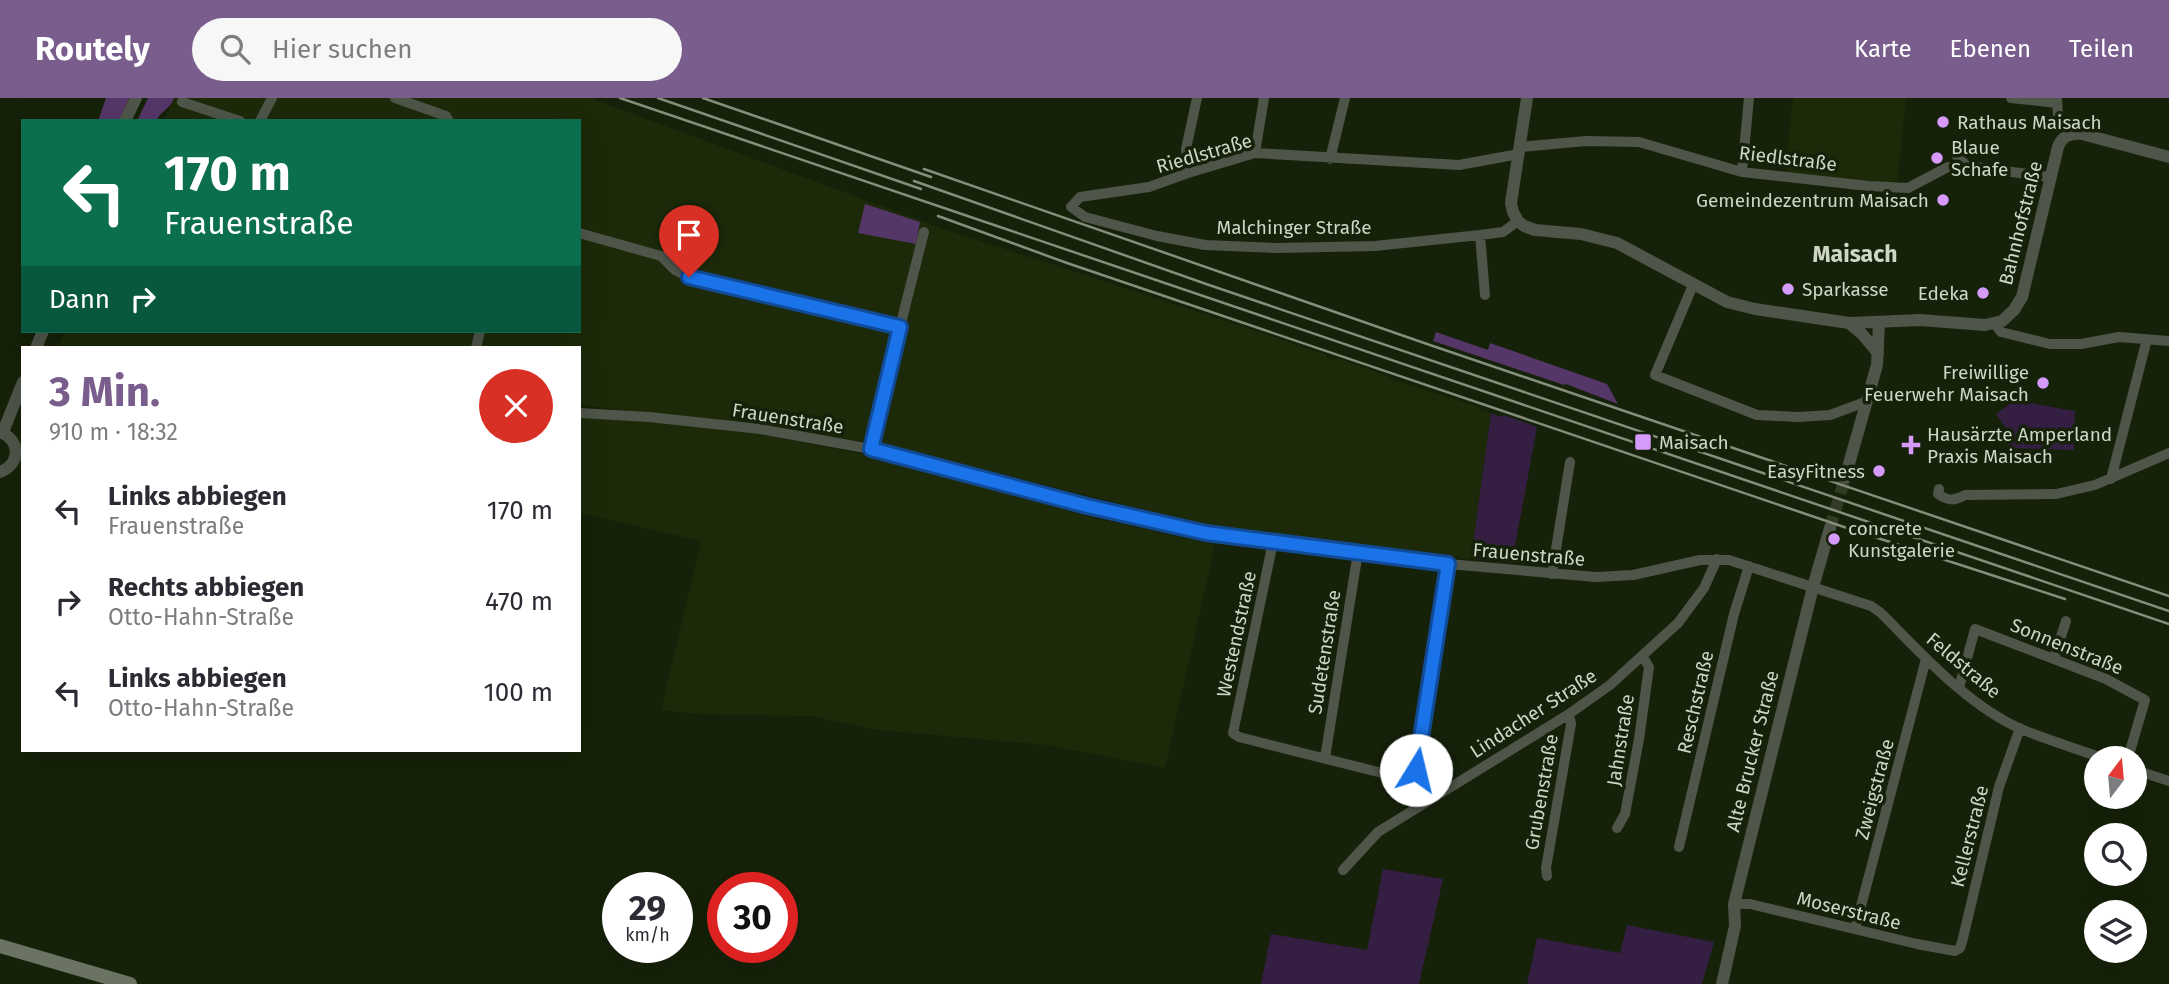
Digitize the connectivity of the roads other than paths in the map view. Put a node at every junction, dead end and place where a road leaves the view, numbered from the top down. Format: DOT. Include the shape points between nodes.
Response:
graph roads {
  1 [pos="136,98"];
  2 [pos="272,98"];
  3 [pos="396,98"];
  4 [pos="1197,98"];
  5 [pos="1264,98"];
  6 [pos="1345,98"];
  7 [pos="1527,98"];
  8 [pos="1749,98"];
  9 [pos="2011,98"];
  10 [pos="2057,100"];
  11 [pos="182,102"];
  12 [pos="126,119"];
  13 [pos="234,119"];
  14 [pos="261,119"];
  15 [pos="448,119"];
  16 [pos="2070,134"];
  17 [pos="1519,151"];
  18 [pos="1255,153"];
  19 [pos="1956,155"];
  20 [pos="2169,157"];
  21 [pos="1330,159"];
  22 [pos="1967,166"];
  23 [pos="1742,172"];
  24 [pos="1188,173"];
  25 [pos="2050,177"];
  26 [pos="1071,207"];
  27 [pos="1518,220"];
  28 [pos="924,232"];
  29 [pos="581,234"];
  30 [pos="1480,235"];
  31 [pos="1693,285"];
  32 [pos="1486,295"];
  33 [pos="1897,321"];
  34 [pos="1849,323"];
  35 [pos="1876,323"];
  36 [pos="1994,323"];
  37 [pos="900,327"];
  38 [pos="2147,339"];
  39 [pos="2169,341"];
  40 [pos="1875,348"];
  41 [pos="21,387"];
  42 [pos="1868,401"];
  43 [pos="581,413"];
  44 [pos="2,432"];
  45 [pos="871,449"];
  46 [pos="20,451"];
  47 [pos="2169,453"];
  48 [pos="1570,462"];
  49 [pos="0,472"];
  50 [pos="1845,478"];
  51 [pos="2111,479"];
  52 [pos="1939,489"];
  53 [pos="1830,528"];
  54 [pos="1273,542"];
  55 [pos="1358,552"];
  56 [pos="1717,559"];
  57 [pos="1448,564"];
  58 [pos="1749,566"];
  59 [pos="1552,574"];
  60 [pos="1813,587"];
  61 [pos="2066,621"];
  62 [pos="1643,657"];
  63 [pos="2054,658"];
  64 [pos="1926,659"];
  65 [pos="1959,688"];
  66 [pos="1569,714"];
  67 [pos="2020,729"];
  68 [pos="2132,746"];
  69 [pos="2084,752"];
  70 [pos="1325,758"];
  71 [pos="2147,774"];
  72 [pos="1410,780"];
  73 [pos="2169,781"];
  74 [pos="1421,804"];
  75 [pos="1617,828"];
  76 [pos="1679,847"];
  77 [pos="1343,870"];
  78 [pos="1547,876"];
  79 [pos="1734,904"];
  80 [pos="1856,929"];
  81 [pos="0,946"];
  82 [pos="1955,951"];
  83 [pos="130,984"];
  84 [pos="1722,984"];
  1 -- 12 [label="street"];
  2 -- 14 [label="street"];
  3 -- 15 [label="street"];
  4 -- 24 [label="street" via="1186,149"];
  5 -- 18 [label="street"];
  6 -- 21 [label="street"];
  7 -- 17 [label="street"];
  8 -- 23 [label="street"];
  9 -- 10 [label="street"];
  10 -- 16 [label="street" via="2058,117"];
  11 -- 13 [label="street"];
  16 -- 20 [label="street"];
  16 -- 25 [label="street, Bahnhofstraße" via="2059,143"];
  17 -- 21 [label="street, Riedlstraße" via="1459,165"];
  17 -- 23 [label="street, Riedlstraße" via="1586,141 1639,142"];
  17 -- 27 [label="street" via="1511,204"];
  18 -- 21 [label="street, Riedlstraße"];
  18 -- 24 [label="street, Riedlstraße"];
  19 -- 22 [label="street"];
  22 -- 23 [label="street, Riedlstraße" via="1948,167 1909,188"];
  22 -- 25 [label="street, Riedlstraße"];
  24 -- 26 [label="street, Riedlstraße" via="1150,187 1080,197"];
  25 -- 36 [label="street, Bahnhofstraße" via="2022,297 2014,310"];
  26 -- 30 [label="street, Malchinger Straße" via="1085,217 1205,245 1375,246"];
  27 -- 30 [label="street, Malchinger Straße" via="1503,232"];
  27 -- 31 [label="street" via="1535,230 1617,243"];
  28 -- 37 [label="street"];
  29 -- 37 [label="street" via="661,256 689,277"];
  30 -- 32 [label="street"];
  31 -- 34 [label="street" via="1727,302 1755,309"];
  31 -- 42 [label="street" via="1655,375 1757,415 1830,415"];
  33 -- 35 [label="street"];
  33 -- 36 [label="street"];
  33 -- 40 [label="street"];
  34 -- 35 [label="street"];
  34 -- 40 [label="street"];
  35 -- 40 [label="street"];
  36 -- 38 [label="street" via="2001,332 2050,344"];
  37 -- 45 [label="street"];
  38 -- 39 [label="street"];
  38 -- 51 [label="street"];
  40 -- 42 [label="street" via="1877,365"];
  41 -- 44 [label="street"];
  42 -- 50 [label="street"];
  43 -- 45 [label="street, Frauenstraße" via="760,429"];
  44 -- 46 [label="street"];
  45 -- 54 [label="street, Frauenstraße" via="1154,522"];
  46 -- 49 [label="street" via="13,464"];
  47 -- 51 [label="street"];
  48 -- 59 [label="street"];
  51 -- 52 [label="street" via="2056,494 1965,495 1947,500 1938,494"];
  53 -- 60 [label="street, Alte Brucker Straße"];
  54 -- 55 [label="street, Frauenstraße"];
  54 -- 70 [label="street, Westendstraße" via="1233,733"];
  55 -- 57 [label="street, Frauenstraße"];
  55 -- 70 [label="street, Sudetenstraße"];
  56 -- 58 [label="street, Frauenstraße"];
  56 -- 59 [label="street, Frauenstraße" via="1604,578"];
  56 -- 62 [label="street, Lindacher Straße" via="1704,588 1678,623"];
  57 -- 59 [label="street, Frauenstraße"];
  57 -- 72 [label="street" via="1416,770"];
  58 -- 60 [label="street, Frauenstraße"];
  58 -- 76 [label="street, Reschstraße"];
  60 -- 64 [label="street, Feldstraße" via="1881,613"];
  60 -- 79 [label="street, Alte Brucker Straße"];
  61 -- 63 [label="street"];
  62 -- 66 [label="street, Lindacher Straße"];
  62 -- 75 [label="street, Jahnstraße" via="1649,667 1642,717 1626,814"];
  63 -- 65 [label="street, Sonnenstraße" via="1975,629"];
  63 -- 68 [label="street, Sonnenstraße" via="2145,700"];
  64 -- 65 [label="street, Feldstraße"];
  64 -- 80 [label="street, Zweigstraße"];
  65 -- 67 [label="street, Feldstraße"];
  66 -- 74 [label="street, Lindacher Straße"];
  66 -- 78 [label="street, Grubenstraße"];
  67 -- 69 [label="street, Feldstraße"];
  67 -- 82 [label="street, Kellerstraße" via="1998,787 1962,942"];
  70 -- 72 [label="street"];
  71 -- 73 [label="street"];
  72 -- 74 [label="street"];
  74 -- 77 [label="street, Lindacher Straße" via="1378,832"];
  79 -- 80 [label="street, Moserstraße"];
  79 -- 84 [label="street, Alte Brucker Straße" via="1735,926"];
  80 -- 82 [label="street, Moserstraße"];
  81 -- 83 [label="main road"];
}
